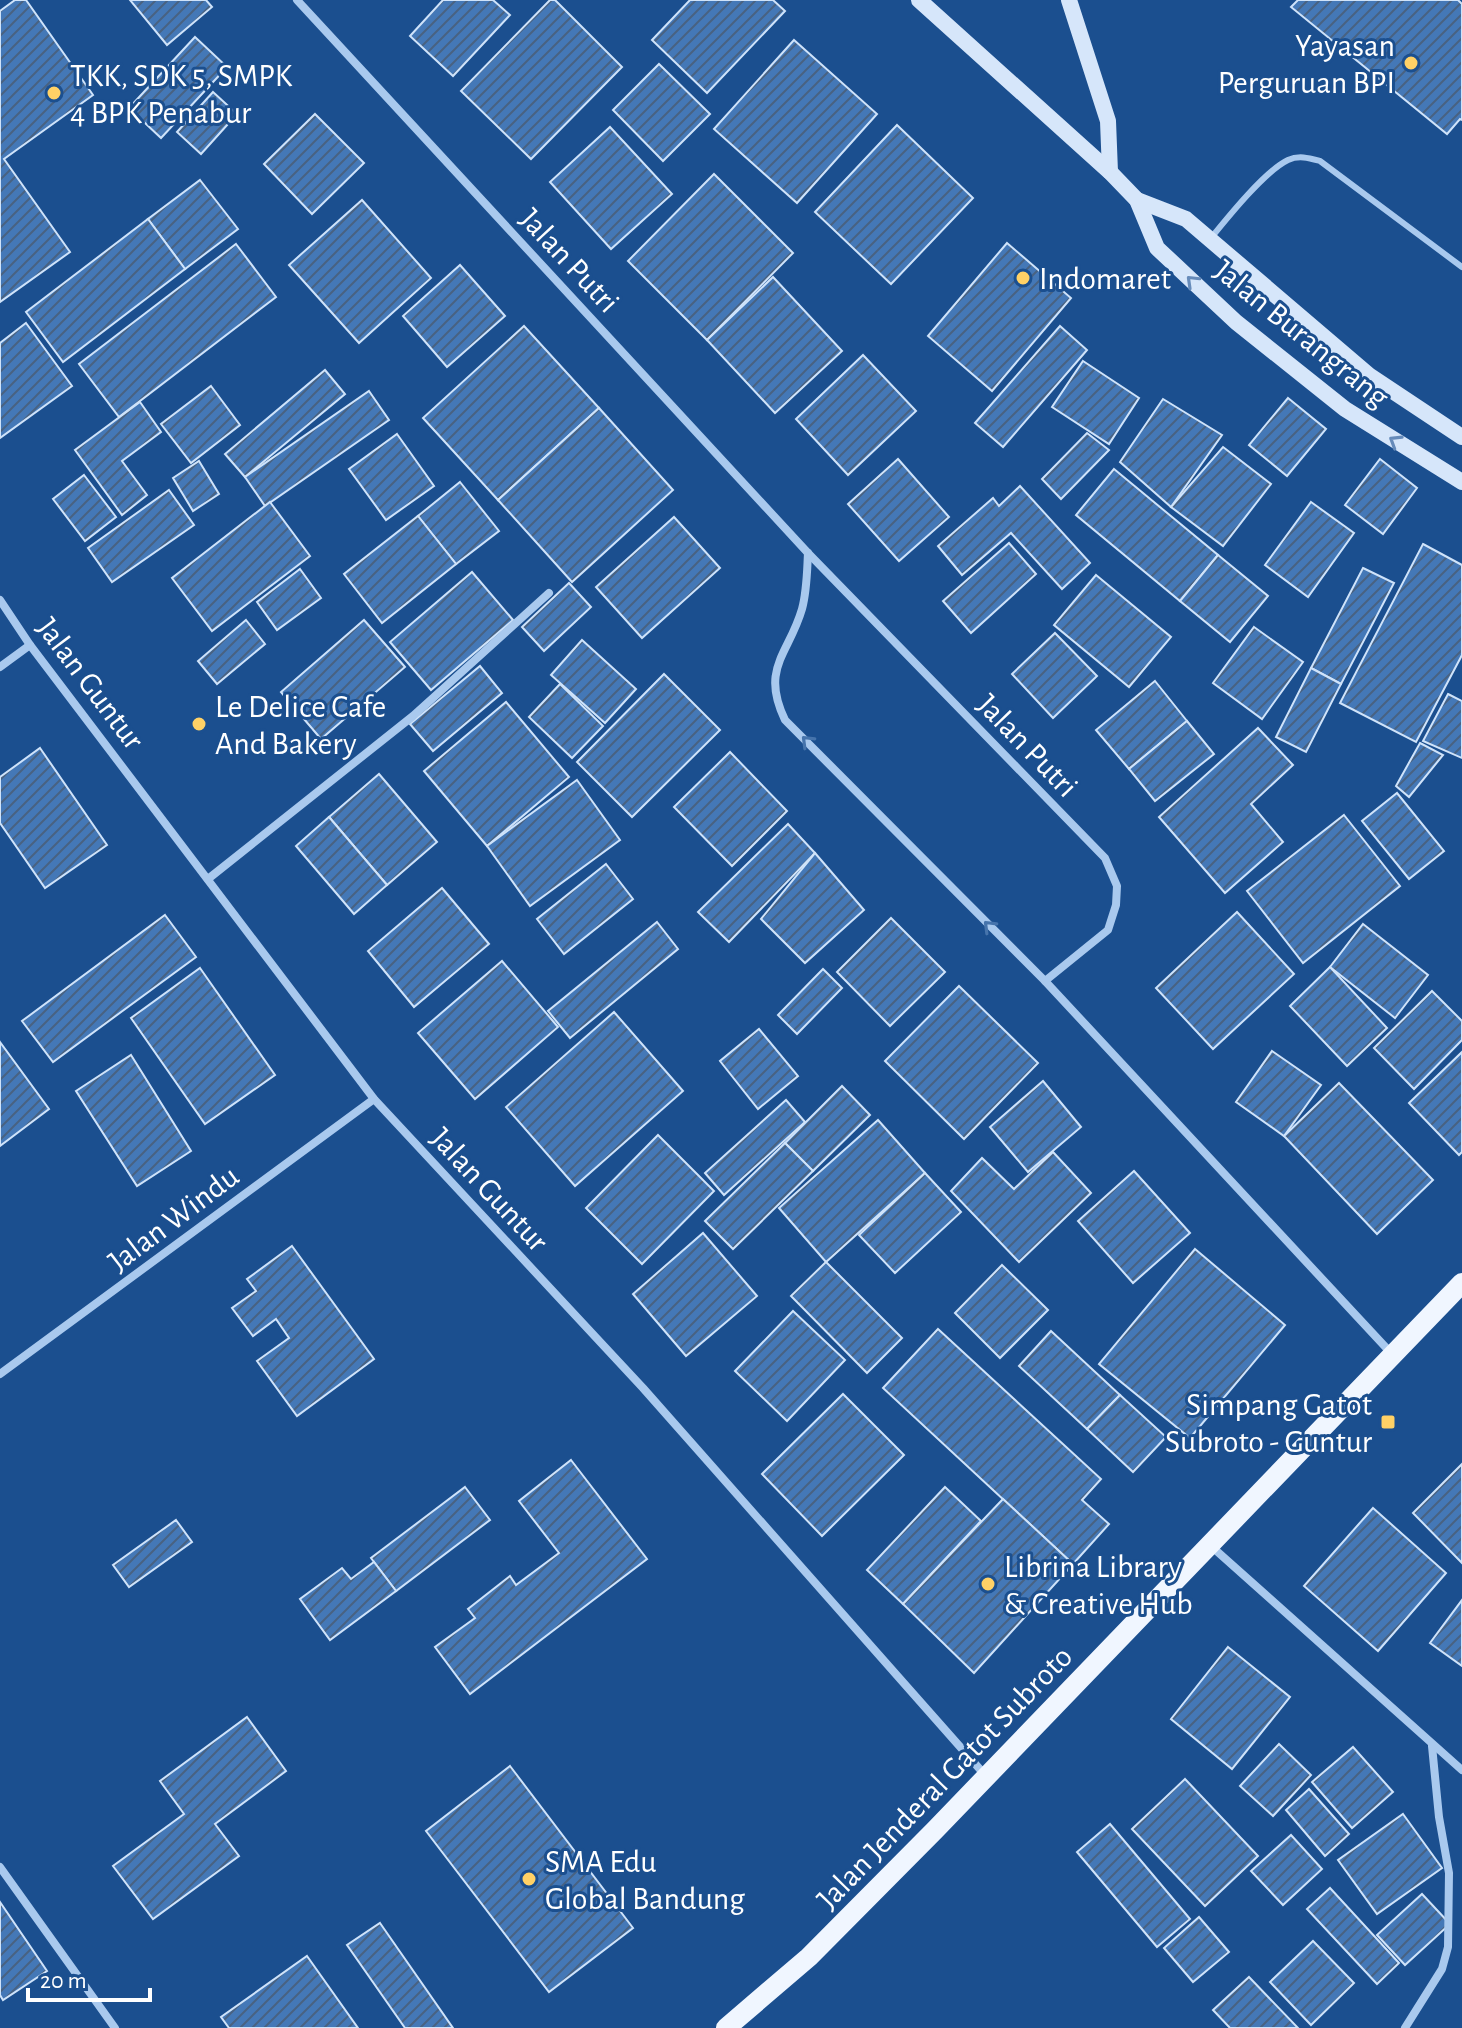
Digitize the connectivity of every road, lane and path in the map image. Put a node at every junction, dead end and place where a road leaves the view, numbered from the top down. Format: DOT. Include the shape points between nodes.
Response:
graph roads {
  1 [pos="297,0"];
  2 [pos="919,0"];
  3 [pos="1069,0"];
  4 [pos="1110,172"];
  5 [pos="1137,200"];
  6 [pos="1211,238"];
  7 [pos="1462,267"];
  8 [pos="1462,437"];
  9 [pos="1462,482"];
  10 [pos="808,553"];
  11 [pos="549,593"];
  12 [pos="0,600"];
  13 [pos="30,645"];
  14 [pos="0,667"];
  15 [pos="208,879"];
  16 [pos="1045,981"];
  17 [pos="374,1099"];
  18 [pos="1462,1283"];
  19 [pos="1392,1355"];
  20 [pos="0,1374"];
  21 [pos="1211,1546"];
  22 [pos="1432,1745"];
  23 [pos="1462,1770"];
  24 [pos="987,1778"];
  25 [pos="0,1867"];
  26 [pos="115,2028"];
  27 [pos="726,2028"];
  28 [pos="1405,2028"];
  1 -- 10 [label="street, Jalan Putri"];
  2 -- 4 [label="street, Jalan Burangrang"];
  3 -- 4 [label="street" via="1108,121"];
  4 -- 5 [label="street, Jalan Burangrang"];
  5 -- 6 [label="street, Jalan Burangrang" via="1186,219"];
  9 -- 5 [label="street, Jalan Burangrang, one-way" via="1345,409 1265,348 1157,248"];
  6 -- 7 [label="lane" via="1270,174 1286,161 1307,157 1320,161"];
  6 -- 8 [label="street, Jalan Burangrang" via="1370,376"];
  16 -- 10 [label="street, one-way" via="785,720 775,675 802,609"];
  10 -- 16 [label="street, Jalan Putri" via="1105,858 1117,886 1108,930"];
  11 -- 15 [label="street" via="413,716"];
  12 -- 13 [label="street, Jalan Guntur"];
  13 -- 14 [label="street"];
  13 -- 15 [label="street, Jalan Guntur"];
  15 -- 17 [label="street, Jalan Guntur"];
  16 -- 19 [label="street"];
  17 -- 20 [label="street, Jalan Windu"];
  17 -- 24 [label="street, Jalan Guntur" via="643,1388"];
  18 -- 19 [label="main road, Jalan Jenderal Gatot Subroto"];
  19 -- 21 [label="main road, Jalan Jenderal Gatot Subroto"];
  21 -- 22 [label="street"];
  21 -- 24 [label="main road, Jalan Jenderal Gatot Subroto"];
  22 -- 23 [label="street"];
  22 -- 28 [label="street" via="1449,1873 1448,1947 1442,1969"];
  24 -- 27 [label="main road, Jalan Jenderal Gatot Subroto" via="809,1957"];
  25 -- 26 [label="street"];
}
